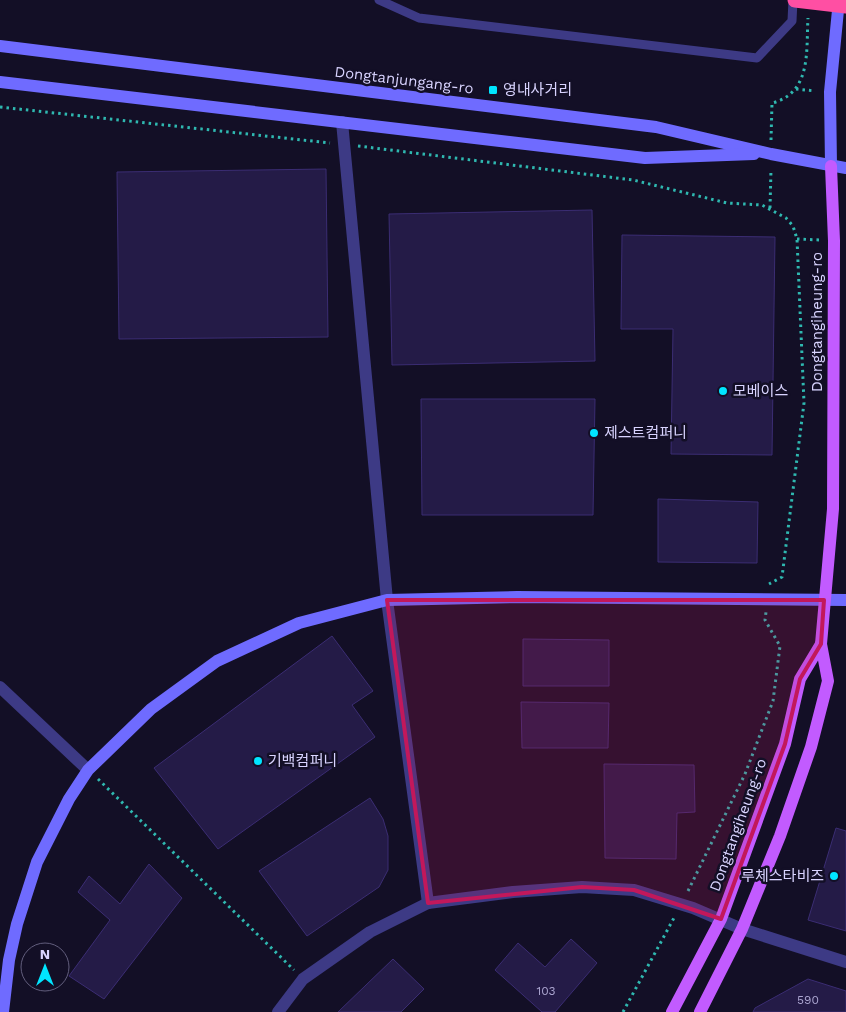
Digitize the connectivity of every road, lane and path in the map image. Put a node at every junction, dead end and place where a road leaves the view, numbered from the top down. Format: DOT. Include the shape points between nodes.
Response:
graph roads {
  1 [pos="379,0"];
  2 [pos="794,0"];
  3 [pos="839,0"];
  4 [pos="846,6"];
  5 [pos="808,9"];
  6 [pos="0,46"];
  7 [pos="0,82"];
  8 [pos="772,103"];
  9 [pos="0,107"];
  10 [pos="342,122"];
  11 [pos="343,145"];
  12 [pos="771,154"];
  13 [pos="832,166"];
  14 [pos="846,168"];
  15 [pos="766,599"];
  16 [pos="387,600"];
  17 [pos="824,600"];
  18 [pos="846,600"];
  19 [pos="821,644"];
  20 [pos="0,687"];
  21 [pos="88,770"];
  22 [pos="428,903"];
  23 [pos="681,904"];
  24 [pos="721,919"];
  25 [pos="742,929"];
  26 [pos="846,962"];
  27 [pos="303,979"];
  28 [pos="3,1012"];
  29 [pos="278,1012"];
  30 [pos="623,1012"];
  31 [pos="672,1012"];
  32 [pos="700,1012"];
  1 -- 2 [label="lane" via="419,18 757,58 792,21"];
  2 -- 4 [label="highway, bridge"];
  3 -- 13 [label="street, Dongtangiheung-ro" via="830,92"];
  5 -- 8 [label="path" via="802,79 789,97"];
  6 -- 12 [label="street, Dongtanjungang-ro" via="656,127"];
  7 -- 10 [label="street"];
  9 -- 11 [label="path"];
  10 -- 11 [label="street"];
  10 -- 12 [label="street" via="645,158"];
  11 -- 15 [label="path" via="633,180 727,202 762,205 786,218 797,239 804,403 782,577 769,584"];
  11 -- 16 [label="street"];
  12 -- 13 [label="street, Dongtanjungang-ro"];
  13 -- 14 [label="street, Dongtanjungang-ro"];
  13 -- 17 [label="main road, Dongtangiheung-ro" via="833,509"];
  15 -- 16 [label="street" via="517,597"];
  15 -- 17 [label="street"];
  15 -- 23 [label="path" via="765,620 780,646 773,701 745,774"];
  16 -- 21 [label="street" via="299,624 217,661 151,709"];
  16 -- 22 [label="street"];
  17 -- 18 [label="street"];
  17 -- 19 [label="main road, Dongtangiheung-ro"];
  19 -- 24 [label="main road, Dongtangiheung-ro" via="800,679 785,744"];
  19 -- 25 [label="main road, Dongtangiheung-ro" via="828,681 811,747 780,836"];
  20 -- 21 [label="street"];
  21 -- 27 [label="path"];
  21 -- 28 [label="street" via="68,798 38,862 15,933"];
  22 -- 23 [label="street" via="582,887 634,890"];
  22 -- 27 [label="street" via="370,932"];
  23 -- 24 [label="street"];
  23 -- 30 [label="path"];
  24 -- 25 [label="street"];
  24 -- 31 [label="main road, Dongtangiheung-ro"];
  25 -- 26 [label="street"];
  25 -- 32 [label="main road, Dongtangiheung-ro"];
  27 -- 29 [label="street"];
}
